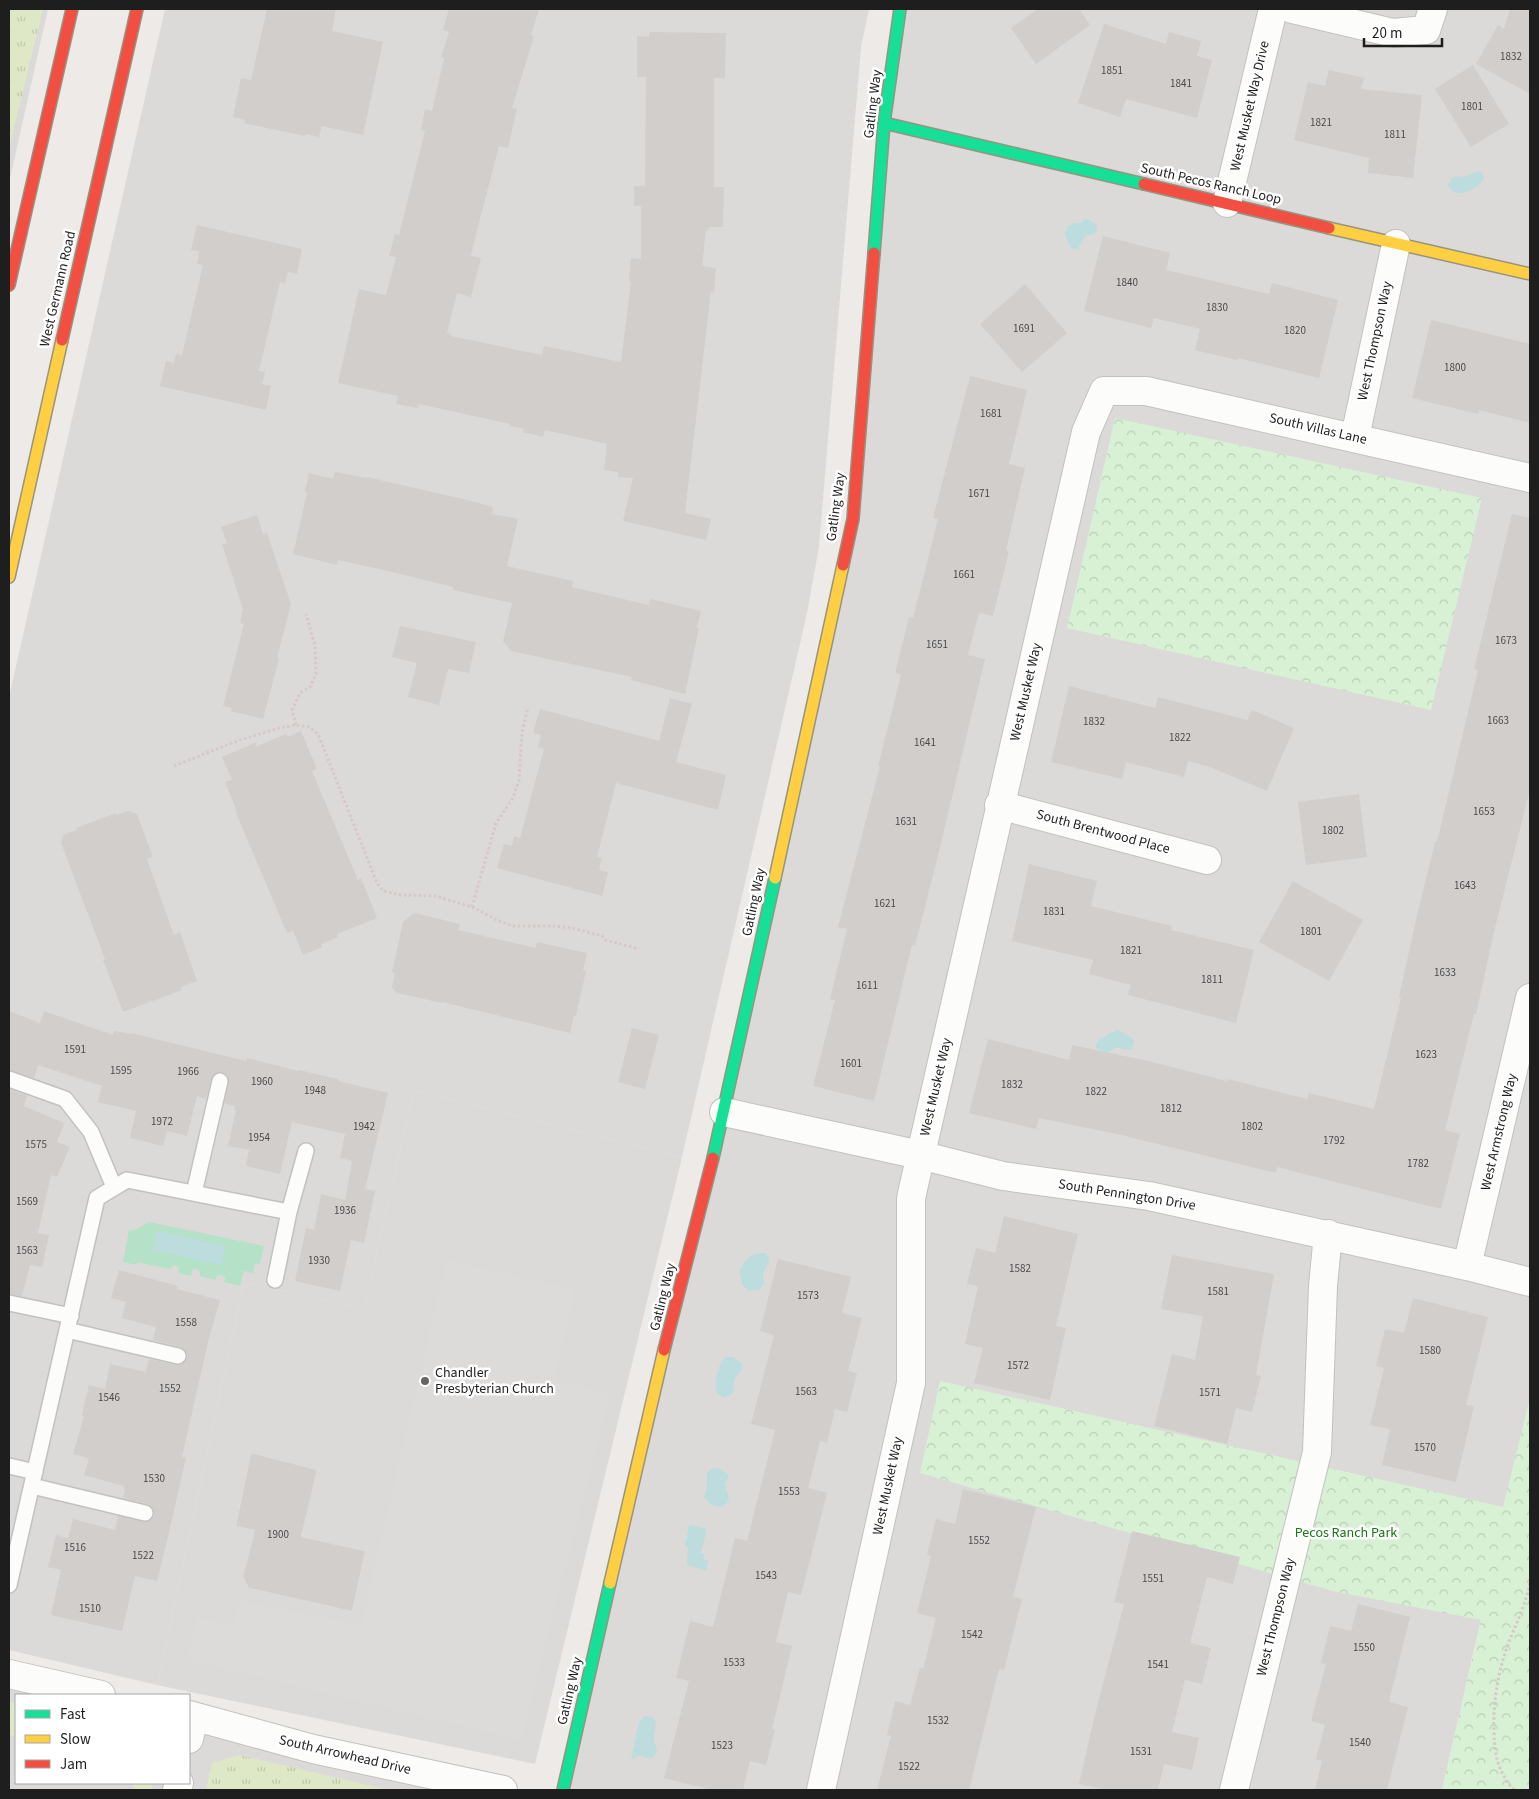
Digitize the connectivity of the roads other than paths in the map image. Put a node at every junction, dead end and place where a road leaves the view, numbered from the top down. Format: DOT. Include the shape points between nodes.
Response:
graph roads {
  1 [pos="72,9"];
  2 [pos="137,9"];
  3 [pos="900,9"];
  4 [pos="1273,9"];
  5 [pos="1292,9"];
  6 [pos="1429,20"];
  7 [pos="884,123"];
  8 [pos="1227,203"];
  9 [pos="1396,244"];
  10 [pos="1530,274"];
  11 [pos="9,286"];
  12 [pos="1104,391"];
  13 [pos="1355,437"];
  14 [pos="1530,478"];
  15 [pos="10,564"];
  16 [pos="999,805"];
  17 [pos="1207,860"];
  18 [pos="1530,998"];
  19 [pos="9,1079"];
  20 [pos="220,1081"];
  21 [pos="724,1112"];
  22 [pos="306,1151"];
  23 [pos="920,1155"];
  24 [pos="114,1188"];
  25 [pos="194,1193"];
  26 [pos="289,1212"];
  27 [pos="1328,1234"];
  28 [pos="1467,1266"];
  29 [pos="275,1280"];
  30 [pos="1530,1282"];
  31 [pos="9,1303"];
  32 [pos="69,1323"];
  33 [pos="178,1356"];
  34 [pos="9,1466"];
  35 [pos="33,1479"];
  36 [pos="145,1513"];
  37 [pos="9,1585"];
  38 [pos="9,1674"];
  39 [pos="97,1694"];
  40 [pos="190,1724"];
  41 [pos="503,1790"];
  42 [pos="563,1790"];
  43 [pos="821,1790"];
  44 [pos="1234,1790"];
  1 -- 11 [label="street"];
  2 -- 15 [label="street, West Germann Road"];
  3 -- 7 [label="street, Gatling Way"];
  4 -- 8 [label="street, West Musket Way Drive"];
  5 -- 6 [label="street" via="1393,33"];
  7 -- 8 [label="street, South Pecos Ranch Loop"];
  7 -- 21 [label="street, Gatling Way" via="853,519"];
  8 -- 9 [label="street, South Pecos Ranch Loop"];
  9 -- 10 [label="street, South Pecos Ranch Loop"];
  9 -- 13 [label="street, West Thompson Way"];
  12 -- 13 [label="street, South Villas Lane" via="1146,391"];
  12 -- 16 [label="street, West Musket Way" via="1086,432"];
  13 -- 14 [label="street, South Villas Lane"];
  16 -- 17 [label="street, South Brentwood Place"];
  16 -- 23 [label="street, West Musket Way"];
  18 -- 28 [label="street, West Armstrong Way"];
  19 -- 24 [label="lane" via="65,1098 91,1132"];
  20 -- 25 [label="lane"];
  21 -- 23 [label="street, South Pennington Drive"];
  21 -- 42 [label="street, Gatling Way" via="648,1415"];
  22 -- 26 [label="lane"];
  23 -- 27 [label="street, South Pennington Drive" via="1003,1176 1149,1196"];
  23 -- 43 [label="street, West Musket Way" via="911,1199 911,1383"];
  24 -- 25 [label="lane" via="127,1180"];
  24 -- 32 [label="lane" via="97,1198"];
  25 -- 26 [label="lane"];
  26 -- 29 [label="lane"];
  27 -- 28 [label="street, South Pennington Drive"];
  27 -- 44 [label="street, West Thompson Way" via="1317,1452"];
  28 -- 30 [label="street, South Pennington Drive"];
  31 -- 32 [label="lane"];
  32 -- 33 [label="lane"];
  32 -- 35 [label="lane"];
  34 -- 35 [label="lane"];
  35 -- 36 [label="lane"];
  35 -- 37 [label="lane"];
  38 -- 39 [label="street"];
  40 -- 41 [label="street, South Arrowhead Drive"];
}
